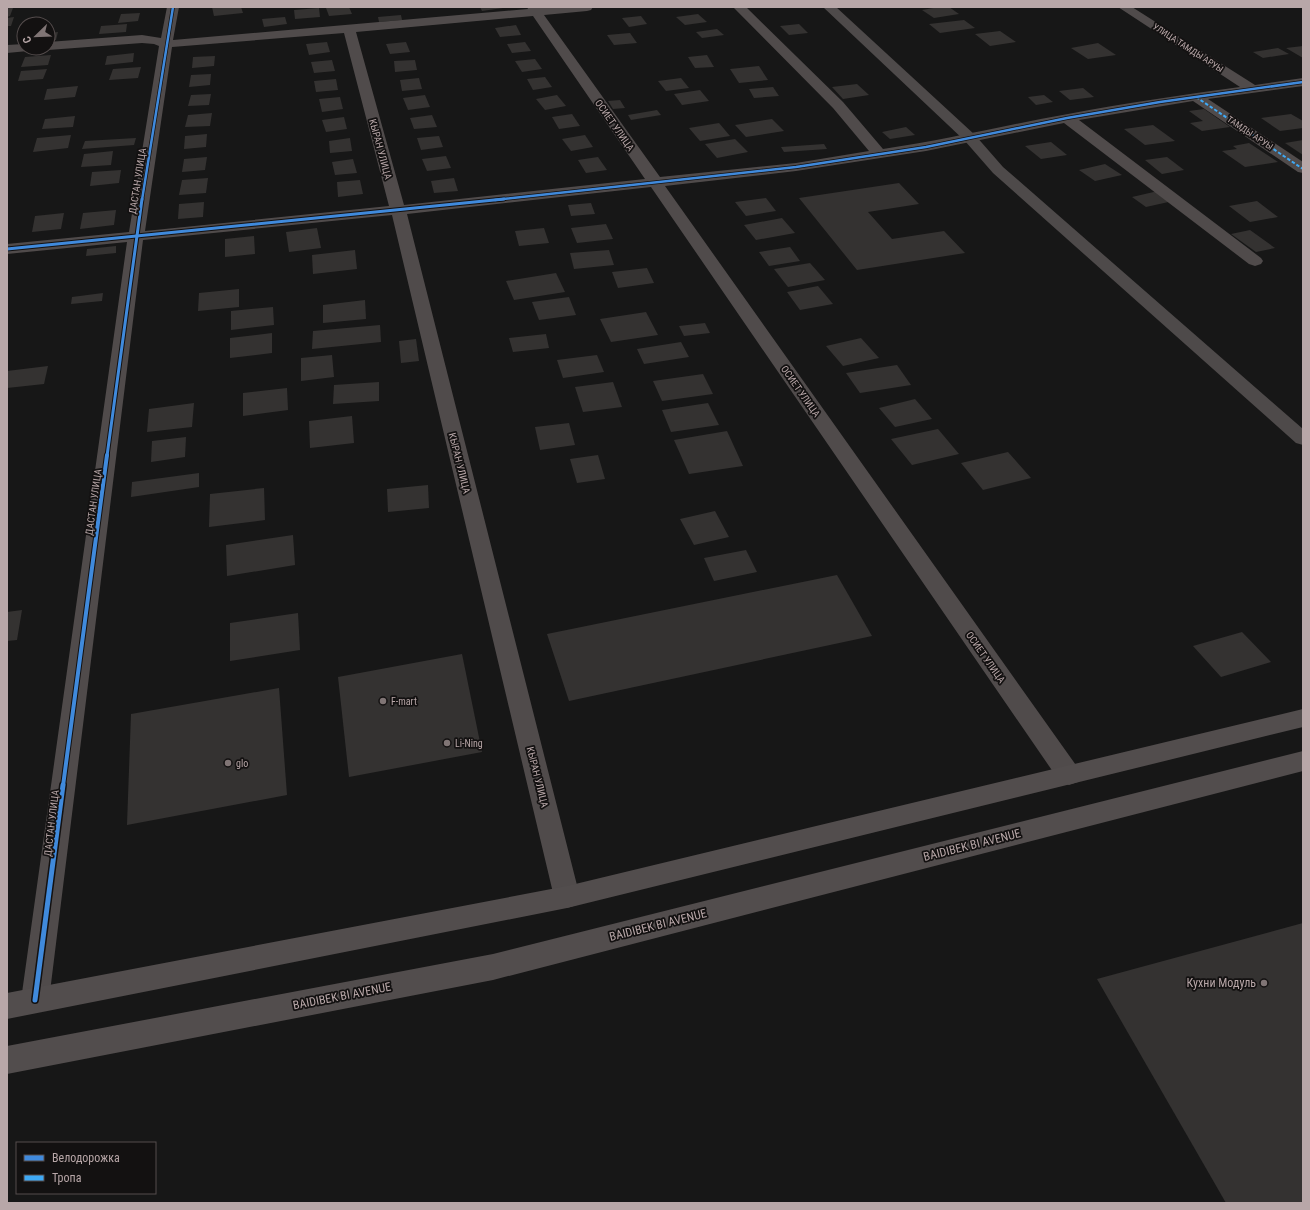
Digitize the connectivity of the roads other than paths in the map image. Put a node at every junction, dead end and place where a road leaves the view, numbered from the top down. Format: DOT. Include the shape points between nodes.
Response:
graph roads {
  1 [pos="173,7"];
  2 [pos="587,7"];
  3 [pos="739,7"];
  4 [pos="829,7"];
  5 [pos="1124,7"];
  6 [pos="535,9"];
  7 [pos="349,29"];
  8 [pos="166,44"];
  9 [pos="56,45"];
  10 [pos="1303,82"];
  11 [pos="1252,89"];
  12 [pos="1196,97"];
  13 [pos="1067,118"];
  14 [pos="970,138"];
  15 [pos="879,154"];
  16 [pos="1303,169"];
  17 [pos="654,181"];
  18 [pos="398,210"];
  19 [pos="136,235"];
  20 [pos="7,249"];
  21 [pos="1255,261"];
  22 [pos="1303,439"];
  23 [pos="1303,718"];
  24 [pos="1303,761"];
  25 [pos="1069,775"];
  26 [pos="567,898"];
  27 [pos="36,1000"];
  28 [pos="7,1006"];
  29 [pos="7,1060"];
  1 -- 8 [label="street, ДАСТАН УЛИЦА"];
  2 -- 6 [label="street"];
  3 -- 15 [label="street" via="838,105"];
  4 -- 14 [label="street"];
  5 -- 11 [label="street, УЛИЦА ТАМДЫ АРУЫ"];
  6 -- 7 [label="street"];
  6 -- 17 [label="street, ОСИЕТ УЛИЦА"];
  7 -- 8 [label="street"];
  7 -- 18 [label="street, КЫРАН УЛИЦА"];
  8 -- 9 [label="street" via="156,40 142,40"];
  8 -- 19 [label="street, ДАСТАН УЛИЦА"];
  10 -- 11 [label="street"];
  11 -- 12 [label="street"];
  12 -- 13 [label="street"];
  12 -- 16 [label="street, ТАМДЫ АРУЫ"];
  13 -- 14 [label="street"];
  13 -- 21 [label="street"];
  14 -- 15 [label="street"];
  14 -- 22 [label="street" via="998,170"];
  15 -- 17 [label="street" via="796,167"];
  17 -- 18 [label="street"];
  17 -- 25 [label="street, ОСИЕТ УЛИЦА"];
  18 -- 19 [label="street"];
  18 -- 26 [label="street, КЫРАН УЛИЦА"];
  19 -- 20 [label="street"];
  19 -- 27 [label="street, ДАСТАН УЛИЦА"];
  23 -- 25 [label="main road"];
  24 -- 29 [label="main road, BAIDIBEK BI AVENUE" via="493,967"];
  25 -- 26 [label="main road"];
  26 -- 27 [label="main road"];
  27 -- 28 [label="main road"];
}
